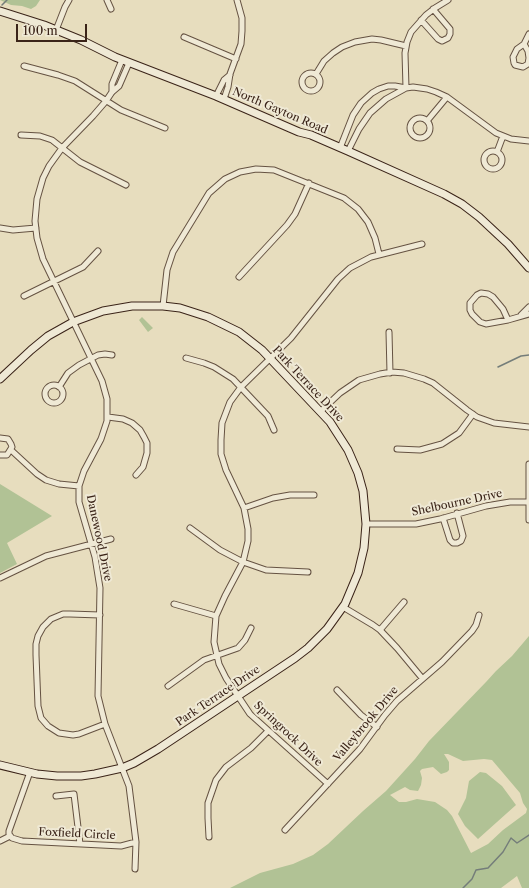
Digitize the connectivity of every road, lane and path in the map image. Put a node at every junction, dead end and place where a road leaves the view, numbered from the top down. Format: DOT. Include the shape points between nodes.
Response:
graph roads {
  1 [pos="69,0"];
  2 [pos="107,0"];
  3 [pos="237,0"];
  4 [pos="448,0"];
  5 [pos="111,9"];
  6 [pos="433,9"];
  7 [pos="0,11"];
  8 [pos="421,20"];
  9 [pos="56,30"];
  10 [pos="529,34"];
  11 [pos="184,37"];
  12 [pos="524,44"];
  13 [pos="406,46"];
  14 [pos="529,58"];
  15 [pos="236,59"];
  16 [pos="122,60"];
  17 [pos="129,63"];
  18 [pos="24,66"];
  19 [pos="230,74"];
  20 [pos="316,74"];
  21 [pos="406,88"];
  22 [pos="112,92"];
  23 [pos="216,96"];
  24 [pos="447,97"];
  25 [pos="224,99"];
  26 [pos="106,101"];
  27 [pos="427,121"];
  28 [pos="165,128"];
  29 [pos="21,135"];
  30 [pos="503,136"];
  31 [pos="529,140"];
  32 [pos="62,148"];
  33 [pos="340,148"];
  34 [pos="348,151"];
  35 [pos="497,152"];
  36 [pos="309,183"];
  37 [pos="126,185"];
  38 [pos="0,228"];
  39 [pos="36,228"];
  40 [pos="422,244"];
  41 [pos="98,251"];
  42 [pos="379,254"];
  43 [pos="529,268"];
  44 [pos="239,277"];
  45 [pos="54,282"];
  46 [pos="24,296"];
  47 [pos="163,306"];
  48 [pos="529,307"];
  49 [pos="529,314"];
  50 [pos="520,316"];
  51 [pos="508,320"];
  52 [pos="73,322"];
  53 [pos="389,332"];
  54 [pos="112,356"];
  55 [pos="91,358"];
  56 [pos="186,358"];
  57 [pos="270,358"];
  58 [pos="390,373"];
  59 [pos="0,379"];
  60 [pos="59,387"];
  61 [pos="241,387"];
  62 [pos="321,411"];
  63 [pos="473,414"];
  64 [pos="108,417"];
  65 [pos="529,427"];
  66 [pos="274,430"];
  67 [pos="0,438"];
  68 [pos="397,449"];
  69 [pos="11,450"];
  70 [pos="0,455"];
  71 [pos="529,464"];
  72 [pos="136,475"];
  73 [pos="79,486"];
  74 [pos="314,495"];
  75 [pos="529,502"];
  76 [pos="244,508"];
  77 [pos="457,513"];
  78 [pos="443,518"];
  79 [pos="529,520"];
  80 [pos="366,524"];
  81 [pos="190,528"];
  82 [pos="112,539"];
  83 [pos="91,544"];
  84 [pos="243,562"];
  85 [pos="308,572"];
  86 [pos="0,578"];
  87 [pos="404,602"];
  88 [pos="174,604"];
  89 [pos="343,607"];
  90 [pos="100,615"];
  91 [pos="479,615"];
  92 [pos="216,616"];
  93 [pos="251,628"];
  94 [pos="380,630"];
  95 [pos="216,655"];
  96 [pos="422,678"];
  97 [pos="168,686"];
  98 [pos="338,690"];
  99 [pos="238,696"];
  100 [pos="104,724"];
  101 [pos="377,727"];
  102 [pos="268,731"];
  103 [pos="0,765"];
  104 [pos="122,768"];
  105 [pos="30,772"];
  106 [pos="328,784"];
  107 [pos="56,796"];
  108 [pos="285,830"];
  109 [pos="10,836"];
  110 [pos="209,836"];
  111 [pos="0,841"];
  112 [pos="136,842"];
  113 [pos="80,844"];
  114 [pos="135,869"];
  1 -- 9 [label="street"];
  2 -- 5 [label="street"];
  3 -- 15 [label="street" via="242,18 242,31"];
  4 -- 6 [label="street"];
  6 -- 8 [label="street"];
  6 -- 8 [label="street" via="450,29 448,38 438,39"];
  7 -- 9 [label="street, North Gayton Road"];
  8 -- 13 [label="street" via="411,32"];
  9 -- 16 [label="street, North Gayton Road"];
  10 -- 12 [label="street"];
  11 -- 15 [label="street"];
  12 -- 14 [label="street"];
  12 -- 14 [label="street" via="514,52 514,63 523,67 528,64"];
  13 -- 20 [label="street" via="376,40 355,42 333,52 320,65"];
  13 -- 21 [label="street"];
  15 -- 19 [label="street"];
  16 -- 17 [label="street, North Gayton Road"];
  16 -- 22 [label="street" via="112,84"];
  17 -- 22 [label="street, Danewood Drive" via="119,86"];
  17 -- 23 [label="street, North Gayton Road"];
  18 -- 26 [label="street" via="66,78 86,87"];
  19 -- 23 [label="street"];
  19 -- 25 [label="street"];
  21 -- 24 [label="street" via="427,89"];
  21 -- 33 [label="street" via="388,86 365,98 353,116"];
  21 -- 34 [label="street" via="370,113 358,128"];
  22 -- 26 [label="street, Danewood Drive"];
  23 -- 25 [label="street, North Gayton Road"];
  24 -- 27 [label="street"];
  24 -- 30 [label="street" via="489,129"];
  25 -- 33 [label="street, North Gayton Road"];
  26 -- 28 [label="street"];
  26 -- 32 [label="street, Danewood Drive"];
  27 -- 27 [label="street" via="420,118 413,120 410,127 412,135 419,138 426,135 430,128"];
  29 -- 32 [label="street" via="47,137"];
  30 -- 31 [label="street"];
  30 -- 35 [label="street"];
  32 -- 37 [label="street" via="80,162"];
  32 -- 39 [label="street, Danewood Drive" via="49,166 40,186"];
  33 -- 34 [label="street, North Gayton Road"];
  34 -- 43 [label="street, North Gayton Road" via="462,204 494,231"];
  36 -- 42 [label="street" via="344,198 364,215 372,229"];
  36 -- 44 [label="street" via="291,220"];
  36 -- 47 [label="street" via="274,170 256,169 231,175 218,183 204,199 173,252 167,270"];
  38 -- 39 [label="street"];
  39 -- 45 [label="street, Danewood Drive" via="41,253"];
  40 -- 42 [label="street, Springrock Drive"];
  41 -- 45 [label="street" via="83,267"];
  42 -- 57 [label="street, Springrock Drive" via="359,263 338,279 302,324"];
  45 -- 46 [label="street"];
  45 -- 52 [label="street, Danewood Drive"];
  47 -- 52 [label="street, Park Terrace Drive" via="114,308"];
  47 -- 57 [label="street, Park Terrace Drive" via="192,311 222,323 250,340"];
  48 -- 50 [label="street"];
  49 -- 50 [label="street"];
  50 -- 51 [label="street"];
  51 -- 51 [label="street" via="482,323 472,314 470,303 477,295 488,294 504,309"];
  52 -- 55 [label="street, Danewood Drive"];
  52 -- 59 [label="street, Park Terrace Drive" via="43,340"];
  53 -- 58 [label="street"];
  54 -- 55 [label="street" via="102,354"];
  55 -- 60 [label="street" via="72,370"];
  55 -- 64 [label="street, Danewood Drive" via="106,392"];
  56 -- 61 [label="street" via="214,367"];
  57 -- 61 [label="street, Springrock Drive"];
  57 -- 62 [label="street, Park Terrace Drive"];
  58 -- 62 [label="street" via="375,375 352,384"];
  58 -- 63 [label="street" via="409,374 433,383"];
  61 -- 66 [label="street" via="268,416"];
  61 -- 76 [label="street, Springrock Drive" via="230,402 225,415 221,431 221,454"];
  62 -- 80 [label="street, Park Terrace Drive" via="338,433 352,458 363,491"];
  63 -- 65 [label="street" via="494,423"];
  63 -- 68 [label="street" via="459,433 442,444 420,450"];
  64 -- 72 [label="street" via="132,423 140,430 147,443 147,453 141,470"];
  64 -- 73 [label="street, Danewood Drive"];
  67 -- 69 [label="street" via="10,442"];
  69 -- 70 [label="street" via="7,455"];
  69 -- 73 [label="street" via="46,480"];
  71 -- 75 [label="street"];
  73 -- 83 [label="street, Danewood Drive" via="80,508"];
  74 -- 76 [label="street" via="272,498"];
  75 -- 77 [label="street, Shelbourne Drive" via="497,504"];
  75 -- 79 [label="street"];
  76 -- 84 [label="street, Springrock Drive" via="248,541"];
  77 -- 78 [label="street, Shelbourne Drive"];
  77 -- 78 [label="street" via="463,536 457,543 450,540"];
  78 -- 80 [label="street, Shelbourne Drive" via="416,524"];
  80 -- 89 [label="street, Park Terrace Drive" via="358,573"];
  81 -- 84 [label="street" via="220,550"];
  82 -- 83 [label="street"];
  83 -- 86 [label="street" via="46,556"];
  83 -- 90 [label="street, Danewood Drive" via="100,588"];
  84 -- 85 [label="street" via="266,570"];
  84 -- 92 [label="street, Springrock Drive"];
  87 -- 94 [label="street"];
  88 -- 92 [label="street"];
  89 -- 94 [label="street"];
  89 -- 99 [label="street, Park Terrace Drive" via="327,629 308,648"];
  90 -- 100 [label="street, Danewood Drive" via="97,687"];
  90 -- 100 [label="street" via="63,614 51,619 38,636 36,655 38,706 45,723 59,733 72,735"];
  91 -- 96 [label="street, Valleybrook Drive" via="472,631"];
  92 -- 95 [label="street, Springrock Drive"];
  93 -- 95 [label="street" via="238,648"];
  94 -- 96 [label="street"];
  95 -- 97 [label="street" via="197,664"];
  95 -- 99 [label="street, Springrock Drive" via="220,668"];
  96 -- 101 [label="street, Valleybrook Drive" via="397,701"];
  98 -- 101 [label="street" via="361,715"];
  99 -- 102 [label="street, Springrock Drive" via="250,714"];
  99 -- 104 [label="street, Park Terrace Drive" via="158,750"];
  100 -- 104 [label="street, Danewood Drive"];
  101 -- 106 [label="street, Valleybrook Drive"];
  102 -- 106 [label="street, Springrock Drive"];
  102 -- 110 [label="street" via="226,767 216,780 208,803"];
  103 -- 105 [label="street, Park Terrace Drive"];
  104 -- 105 [label="street, Park Terrace Drive" via="76,776 50,776"];
  104 -- 112 [label="street" via="129,786"];
  105 -- 109 [label="street" via="9,831"];
  106 -- 108 [label="street, Valleybrook Drive"];
  107 -- 113 [label="street" via="74,794"];
  109 -- 111 [label="street"];
  109 -- 113 [label="street, Foxfield Circle" via="22,841"];
  112 -- 113 [label="street, Foxfield Circle" via="121,846"];
  112 -- 114 [label="street"];
}
